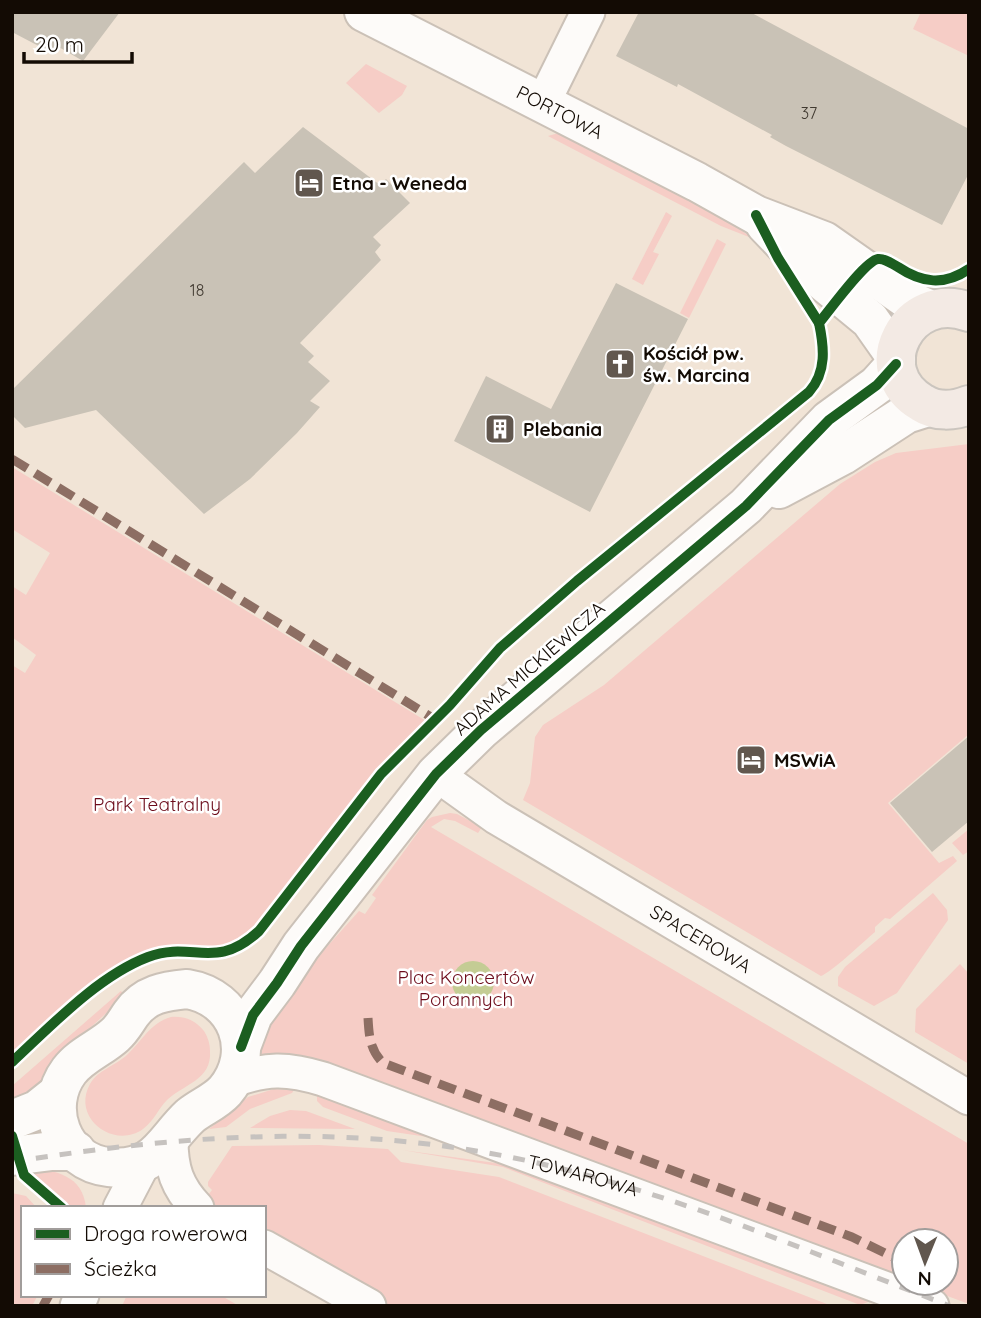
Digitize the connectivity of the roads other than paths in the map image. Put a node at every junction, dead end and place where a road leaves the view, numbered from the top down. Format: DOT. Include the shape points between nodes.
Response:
graph roads {
  1 [pos="364,12"];
  2 [pos="588,12"];
  3 [pos="543,103"];
  4 [pos="756,215"];
  5 [pos="954,306"];
  6 [pos="896,360"];
  7 [pos="968,406"];
  8 [pos="928,407"];
  9 [pos="746,506"];
  10 [pos="436,774"];
  11 [pos="301,946"];
  12 [pos="201,992"];
  13 [pos="236,1064"];
  14 [pos="57,1094"];
  15 [pos="969,1098"];
  16 [pos="12,1120"];
  17 [pos="157,1151"];
  18 [pos="12,1156"];
  19 [pos="83,1157"];
  20 [pos="105,1206"];
  21 [pos="121,1206"];
  22 [pos="195,1206"];
  23 [pos="266,1249"];
  24 [pos="369,1306"];
  25 [pos="932,1306"];
  1 -- 3 [label="street, PORTOWA"];
  2 -- 3 [label="street"];
  3 -- 4 [label="street, PORTOWA"];
  4 -- 5 [label="street, PORTOWA" via="824,241 908,300"];
  4 -- 6 [label="street, PORTOWA" via="808,268 870,320"];
  5 -- 6 [label="main road" via="918,316 898,344"];
  6 -- 8 [label="main road" via="907,390"];
  6 -- 9 [label="street, ADAMA MICKIEWICZA" via="877,385 830,420"];
  7 -- 8 [label="main road"];
  8 -- 9 [label="street, ADAMA MICKIEWICZA" via="906,414 843,455"];
  9 -- 10 [label="street, ADAMA MICKIEWICZA" via="481,730"];
  10 -- 11 [label="street, ADAMA MICKIEWICZA"];
  10 -- 15 [label="street, SPACEROWA" via="496,817"];
  11 -- 12 [label="street, ADAMA MICKIEWICZA" via="252,980"];
  11 -- 13 [label="street, ADAMA MICKIEWICZA" via="253,1015"];
  12 -- 13 [label="street" via="234,1017"];
  12 -- 14 [label="street" via="171,990 149,997 120,1031 74,1065"];
  13 -- 17 [label="street" via="215,1100 192,1114"];
  13 -- 25 [label="street, TOWAROWA" via="261,1073 294,1070 323,1079"];
  14 -- 16 [label="street" via="37,1110"];
  14 -- 19 [label="street" via="59,1128"];
  17 -- 19 [label="street" via="118,1168"];
  17 -- 21 [label="street"];
  17 -- 22 [label="street" via="171,1155 180,1189"];
  18 -- 19 [label="street" via="52,1151"];
  19 -- 20 [label="street"];
  23 -- 24 [label="street"];
}
